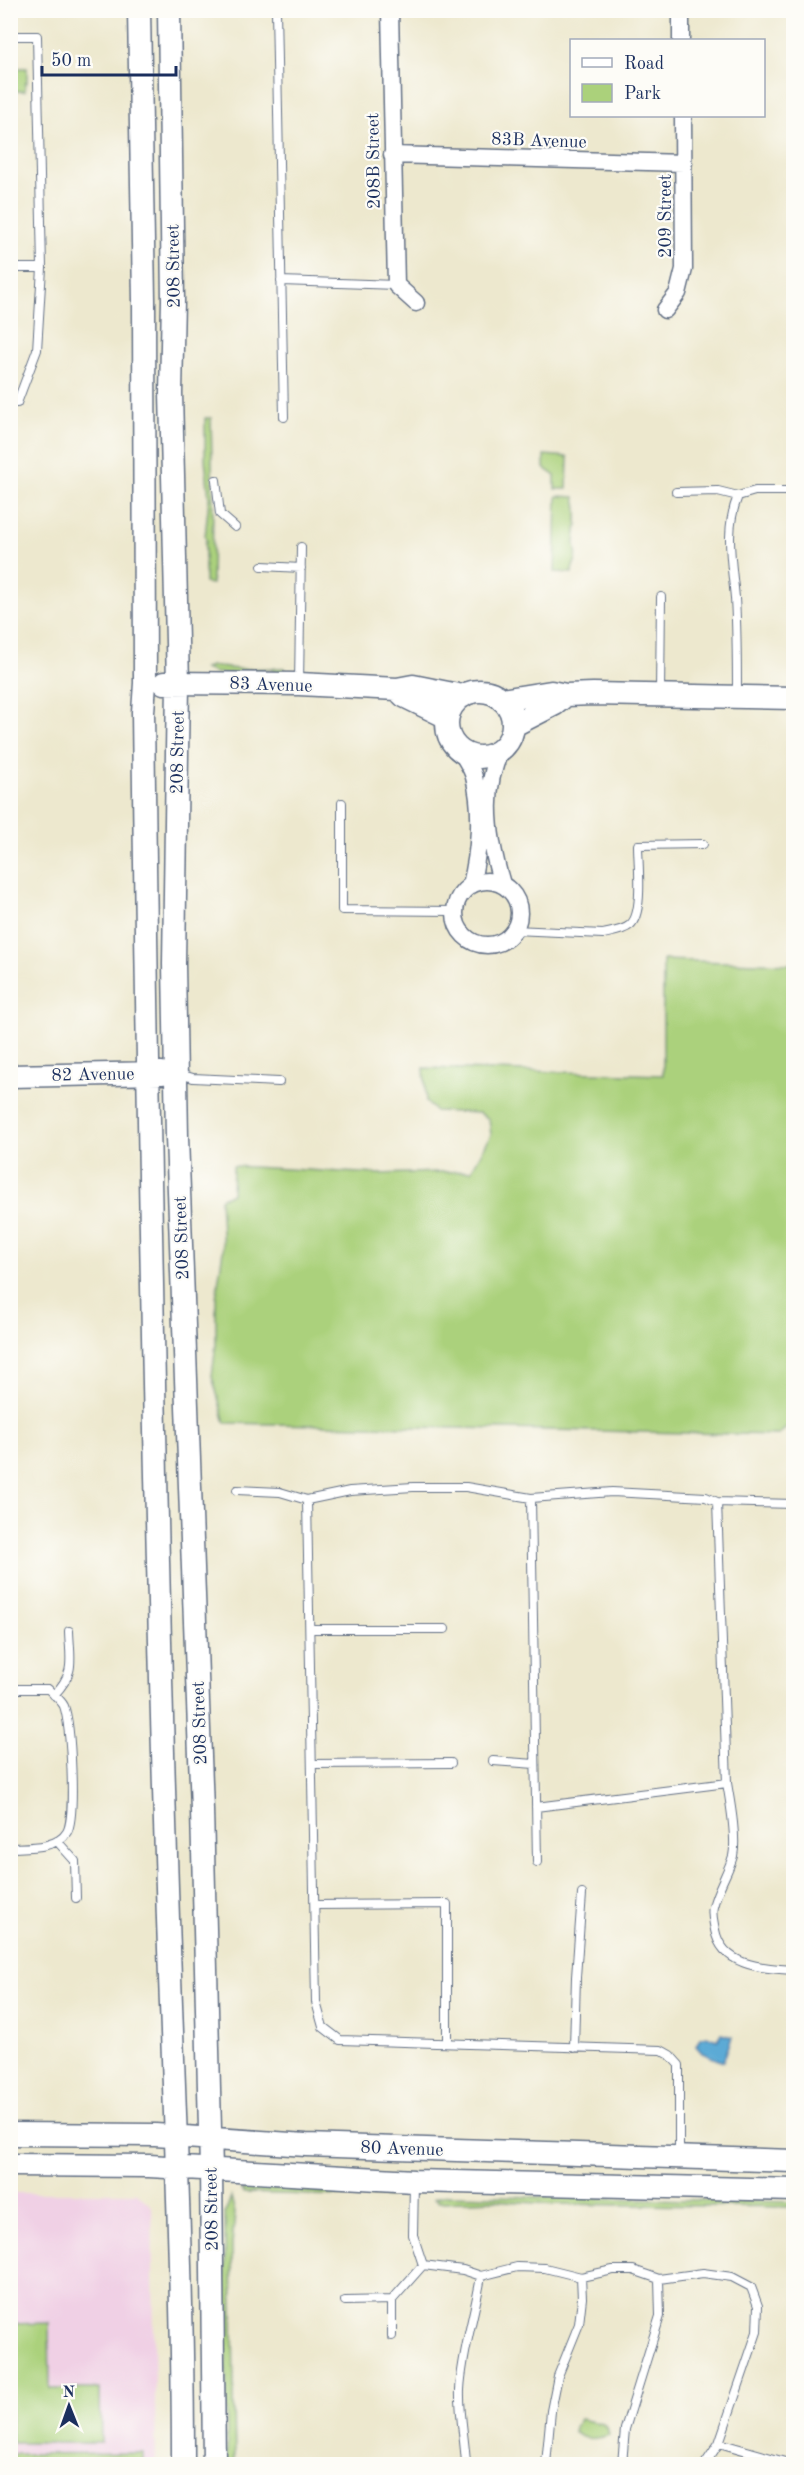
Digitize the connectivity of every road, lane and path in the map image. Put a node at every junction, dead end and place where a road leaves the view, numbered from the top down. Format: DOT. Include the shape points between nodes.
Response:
graph roads {
  1 [pos="139,10"];
  2 [pos="169,10"];
  3 [pos="276,10"];
  4 [pos="390,10"];
  5 [pos="681,10"];
  6 [pos="10,36"];
  7 [pos="681,39"];
  8 [pos="683,117"];
  9 [pos="392,155"];
  10 [pos="684,164"];
  11 [pos="10,268"];
  12 [pos="42,268"];
  13 [pos="281,281"];
  14 [pos="396,285"];
  15 [pos="416,303"];
  16 [pos="665,310"];
  17 [pos="10,403"];
  18 [pos="284,417"];
  19 [pos="216,480"];
  20 [pos="786,490"];
  21 [pos="676,492"];
  22 [pos="738,496"];
  23 [pos="236,527"];
  24 [pos="301,547"];
  25 [pos="262,566"];
  26 [pos="301,568"];
  27 [pos="661,597"];
  28 [pos="178,682"];
  29 [pos="145,683"];
  30 [pos="299,684"];
  31 [pos="397,689"];
  32 [pos="566,695"];
  33 [pos="660,695"];
  34 [pos="463,696"];
  35 [pos="737,697"];
  36 [pos="794,698"];
  37 [pos="502,700"];
  38 [pos="447,717"];
  39 [pos="514,725"];
  40 [pos="502,748"];
  41 [pos="461,751"];
  42 [pos="342,802"];
  43 [pos="703,844"];
  44 [pos="471,885"];
  45 [pos="502,885"];
  46 [pos="455,911"];
  47 [pos="514,930"];
  48 [pos="176,1073"];
  49 [pos="147,1074"];
  50 [pos="10,1076"];
  51 [pos="279,1082"];
  52 [pos="237,1490"];
  53 [pos="531,1498"];
  54 [pos="308,1500"];
  55 [pos="717,1502"];
  56 [pos="794,1504"];
  57 [pos="311,1629"];
  58 [pos="445,1629"];
  59 [pos="69,1631"];
  60 [pos="10,1689"];
  61 [pos="54,1695"];
  62 [pos="493,1761"];
  63 [pos="451,1763"];
  64 [pos="312,1764"];
  65 [pos="535,1764"];
  66 [pos="727,1783"];
  67 [pos="536,1807"];
  68 [pos="57,1841"];
  69 [pos="10,1848"];
  70 [pos="537,1862"];
  71 [pos="582,1894"];
  72 [pos="76,1898"];
  73 [pos="315,1905"];
  74 [pos="794,1970"];
  75 [pos="447,2043"];
  76 [pos="574,2048"];
  77 [pos="10,2134"];
  78 [pos="177,2136"];
  79 [pos="210,2138"];
  80 [pos="680,2158"];
  81 [pos="794,2161"];
  82 [pos="10,2165"];
  83 [pos="178,2167"];
  84 [pos="211,2169"];
  85 [pos="414,2181"];
  86 [pos="794,2190"];
  87 [pos="423,2265"];
  88 [pos="481,2276"];
  89 [pos="581,2277"];
  90 [pos="659,2279"];
  91 [pos="392,2300"];
  92 [pos="345,2301"];
  93 [pos="392,2336"];
  94 [pos="718,2443"];
  95 [pos="183,2464"];
  96 [pos="214,2464"];
  97 [pos="466,2464"];
  98 [pos="546,2464"];
  99 [pos="622,2464"];
  100 [pos="705,2464"];
  101 [pos="792,2464"];
  1 -- 29 [label="main road, 208 Street"];
  2 -- 28 [label="main road, 208 Street" via="171,393"];
  3 -- 13 [label="lane"];
  4 -- 9 [label="street, 208B Street"];
  5 -- 7 [label="street"];
  6 -- 12 [label="lane" via="37,36"];
  8 -- 10 [label="street, 209 Street"];
  9 -- 10 [label="street, 83B Avenue"];
  9 -- 14 [label="street, 208B Street"];
  10 -- 16 [label="street, 209 Street" via="684,269 678,293"];
  11 -- 12 [label="lane"];
  12 -- 17 [label="lane" via="37,350 17,403"];
  13 -- 14 [label="lane"];
  13 -- 18 [label="lane"];
  14 -- 15 [label="street"];
  19 -- 23 [label="lane" via="220,514"];
  20 -- 22 [label="lane"];
  21 -- 22 [label="lane" via="718,491"];
  22 -- 35 [label="lane" via="729,523"];
  24 -- 26 [label="lane"];
  25 -- 26 [label="lane"];
  26 -- 30 [label="lane"];
  27 -- 33 [label="lane"];
  28 -- 29 [label="main road, 83 Avenue"];
  28 -- 30 [label="main road, 83 Avenue"];
  28 -- 48 [label="main road, 208 Street"];
  29 -- 49 [label="main road, 208 Street" via="142,712"];
  30 -- 31 [label="main road, 83 Avenue"];
  31 -- 34 [label="main road, 83 Avenue" via="413,686"];
  31 -- 38 [label="main road, 83 Avenue"];
  32 -- 33 [label="main road"];
  32 -- 37 [label="main road" via="551,692"];
  32 -- 39 [label="main road"];
  33 -- 35 [label="main road"];
  34 -- 37 [label="main road" via="484,692"];
  34 -- 38 [label="main road"];
  35 -- 36 [label="main road"];
  37 -- 39 [label="main road"];
  38 -- 41 [label="main road" via="448,734"];
  39 -- 40 [label="main road"];
  40 -- 41 [label="main road" via="482,757"];
  40 -- 45 [label="street" via="493,766 489,799 494,858"];
  41 -- 44 [label="street" via="474,775 477,793 476,864"];
  42 -- 46 [label="lane" via="342,910"];
  43 -- 47 [label="lane" via="638,845 638,914 630,925 603,934"];
  44 -- 45 [label="street" via="491,881"];
  44 -- 46 [label="street" via="457,901"];
  45 -- 47 [label="street" via="516,899 518,920"];
  46 -- 47 [label="street" via="460,931 477,944 498,943"];
  48 -- 49 [label="main road, 82 Avenue"];
  48 -- 51 [label="lane" via="193,1078"];
  48 -- 79 [label="main road, 208 Street"];
  49 -- 50 [label="main road, 82 Avenue"];
  49 -- 78 [label="main road, 208 Street"];
  52 -- 54 [label="lane" via="280,1492"];
  53 -- 54 [label="lane" via="466,1487 413,1487 350,1491"];
  53 -- 55 [label="lane" via="612,1492 706,1497"];
  53 -- 65 [label="lane"];
  54 -- 57 [label="lane"];
  55 -- 56 [label="lane"];
  55 -- 66 [label="lane"];
  57 -- 58 [label="lane"];
  57 -- 64 [label="lane"];
  59 -- 61 [label="lane" via="71,1671"];
  60 -- 61 [label="lane" via="48,1689"];
  61 -- 68 [label="lane" via="63,1704 69,1731 71,1806 67,1832"];
  62 -- 65 [label="lane"];
  63 -- 64 [label="lane"];
  64 -- 73 [label="lane"];
  65 -- 67 [label="lane"];
  66 -- 67 [label="lane"];
  66 -- 74 [label="lane" via="733,1855 712,1911 717,1939 727,1953 744,1964"];
  67 -- 70 [label="lane"];
  68 -- 69 [label="lane"];
  68 -- 72 [label="lane" via="75,1861"];
  71 -- 76 [label="lane"];
  73 -- 75 [label="lane" via="316,2002 323,2027 340,2040"];
  73 -- 75 [label="lane" via="447,1905"];
  75 -- 76 [label="lane"];
  76 -- 80 [label="lane" via="661,2050 670,2055 679,2066"];
  77 -- 78 [label="main road, 80 Avenue"];
  78 -- 79 [label="main road, 80 Avenue"];
  78 -- 83 [label="main road, 208 Street"];
  79 -- 80 [label="main road, 80 Avenue"];
  79 -- 84 [label="main road, 208 Street"];
  80 -- 81 [label="main road, 80 Avenue"];
  82 -- 83 [label="main road, 80 Avenue"];
  83 -- 84 [label="main road, 80 Avenue"];
  83 -- 95 [label="main road, 208 Street"];
  84 -- 85 [label="main road, 80 Avenue"];
  84 -- 96 [label="main road, 208 Street"];
  85 -- 86 [label="main road, 80 Avenue"];
  85 -- 87 [label="lane" via="413,2235"];
  87 -- 88 [label="lane"];
  87 -- 91 [label="lane"];
  88 -- 89 [label="lane" via="517,2267 545,2268"];
  88 -- 97 [label="lane" via="459,2393"];
  89 -- 90 [label="lane" via="633,2270"];
  89 -- 98 [label="lane" via="579,2324 558,2376"];
  90 -- 94 [label="lane" via="688,2274 732,2277 751,2287 758,2306 757,2332"];
  90 -- 99 [label="lane" via="660,2316 625,2429"];
  91 -- 92 [label="lane"];
  91 -- 93 [label="lane"];
  94 -- 100 [label="lane"];
  94 -- 101 [label="lane"];
}
